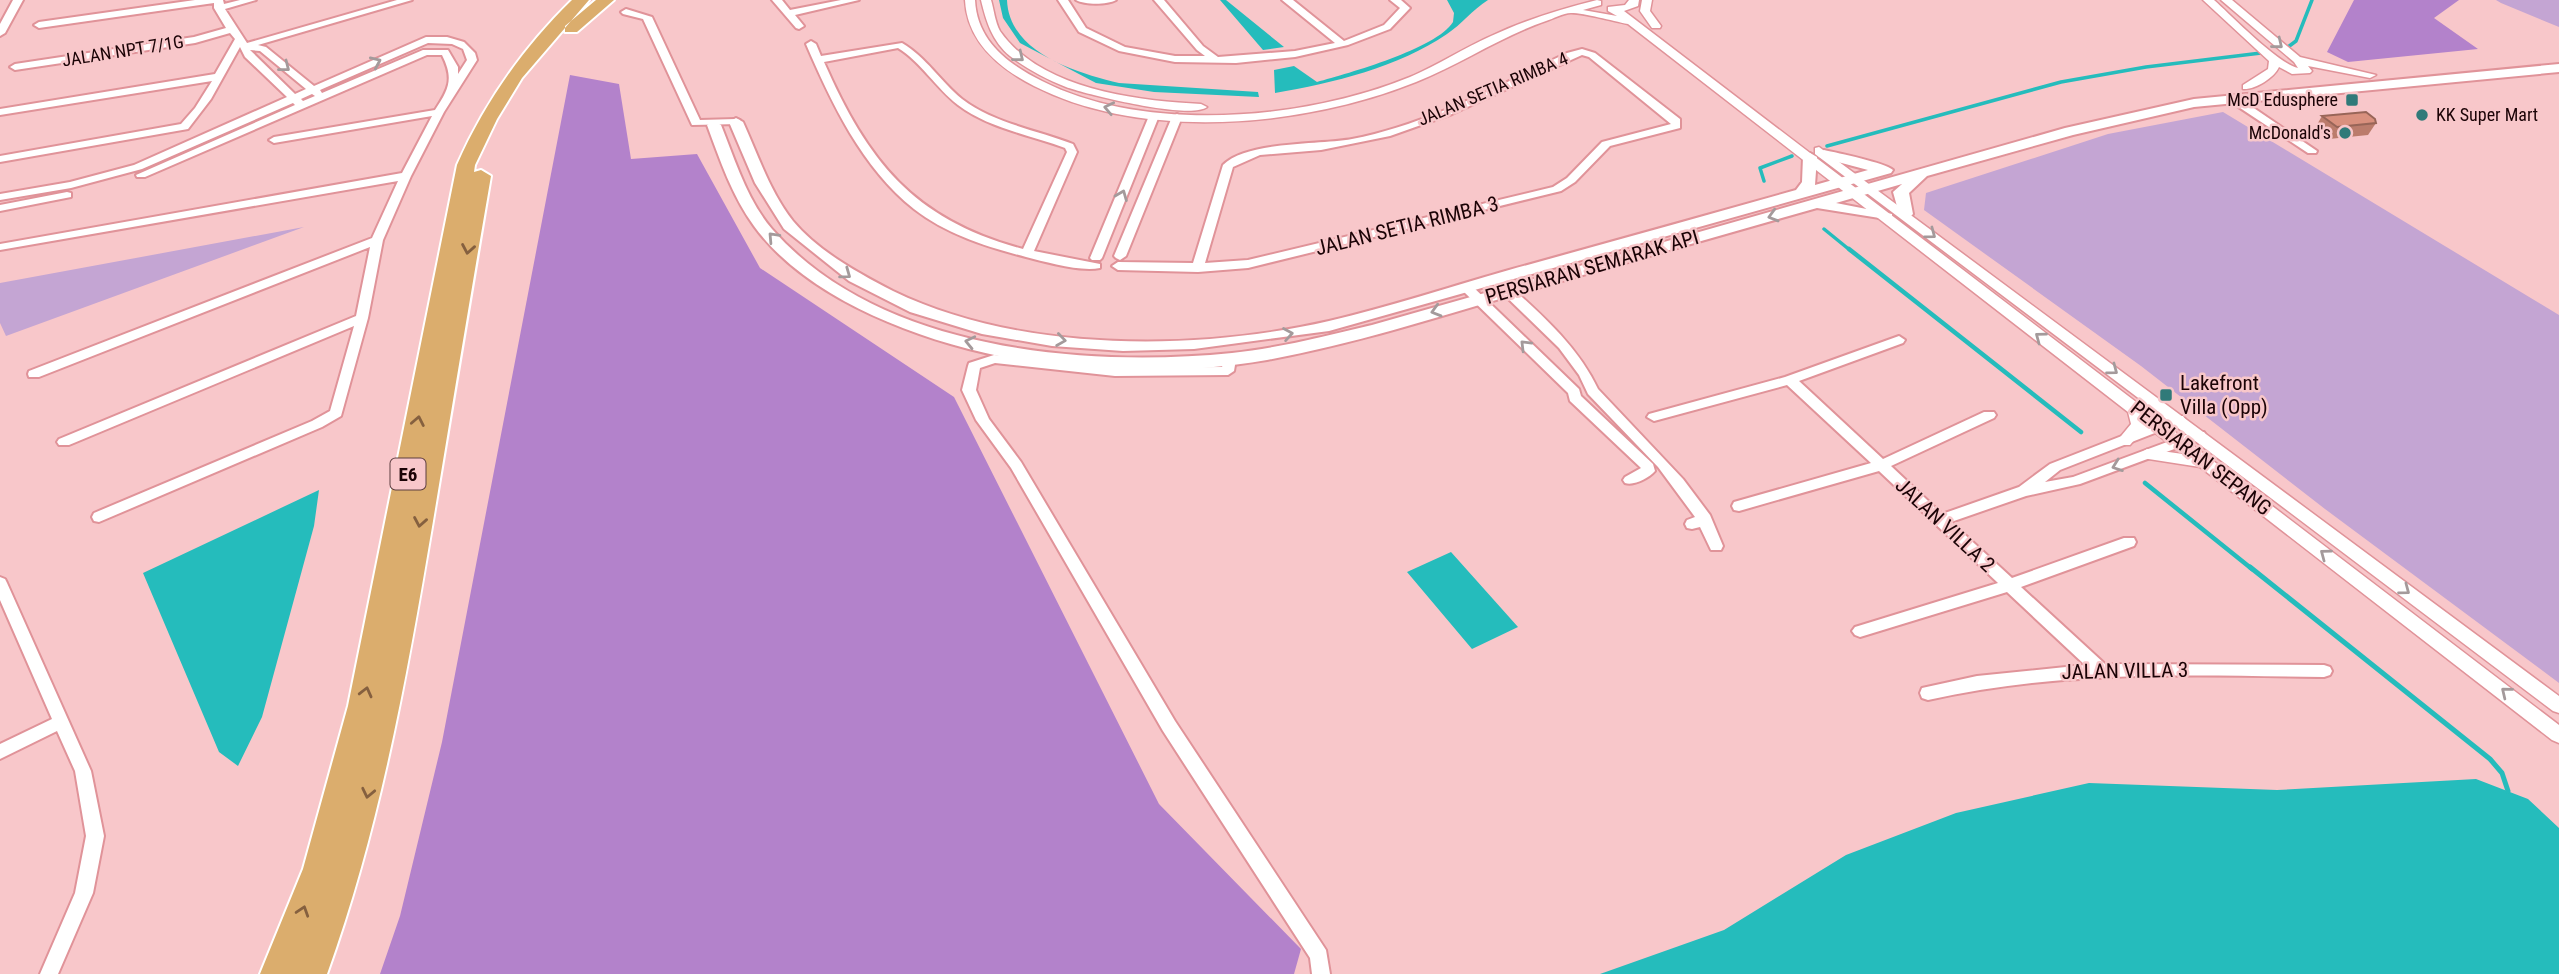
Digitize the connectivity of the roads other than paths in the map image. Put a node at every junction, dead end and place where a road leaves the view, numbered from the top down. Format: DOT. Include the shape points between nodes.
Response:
graph roads {
  1 [pos="18,0"];
  2 [pos="251,0"];
  3 [pos="407,0"];
  4 [pos="581,0"];
  5 [pos="597,0"];
  6 [pos="606,0"];
  7 [pos="777,0"];
  8 [pos="854,0"];
  9 [pos="970,0"];
  10 [pos="986,0"];
  11 [pos="1081,0"];
  12 [pos="1111,0"];
  13 [pos="1159,0"];
  14 [pos="1287,0"];
  15 [pos="1395,0"];
  16 [pos="1577,0"];
  17 [pos="1647,0"];
  18 [pos="2208,0"];
  19 [pos="2226,0"];
  20 [pos="1086,1"];
  21 [pos="1596,2"];
  22 [pos="217,3"];
  23 [pos="1633,3"];
  24 [pos="1064,4"];
  25 [pos="1616,10"];
  26 [pos="626,12"];
  27 [pos="790,13"];
  28 [pos="1560,13"];
  29 [pos="1637,23"];
  30 [pos="39,25"];
  31 [pos="799,26"];
  32 [pos="1656,26"];
  33 [pos="230,30"];
  34 [pos="0,33"];
  35 [pos="242,43"];
  36 [pos="1341,43"];
  37 [pos="811,44"];
  38 [pos="1200,48"];
  39 [pos="546,50"];
  40 [pos="1186,58"];
  41 [pos="2559,58"];
  42 [pos="1215,59"];
  43 [pos="2296,59"];
  44 [pos="818,60"];
  45 [pos="2276,60"];
  46 [pos="15,67"];
  47 [pos="2559,68"];
  48 [pos="2370,75"];
  49 [pos="216,77"];
  50 [pos="2247,87"];
  51 [pos="453,88"];
  52 [pos="318,93"];
  53 [pos="2235,100"];
  54 [pos="298,102"];
  55 [pos="0,112"];
  56 [pos="439,113"];
  57 [pos="1154,116"];
  58 [pos="1177,117"];
  59 [pos="736,122"];
  60 [pos="714,125"];
  61 [pos="1676,126"];
  62 [pos="1150,128"];
  63 [pos="1172,129"];
  64 [pos="274,141"];
  65 [pos="2312,151"];
  66 [pos="1817,156"];
  67 [pos="0,159"];
  68 [pos="1894,168"];
  69 [pos="1923,173"];
  70 [pos="406,176"];
  71 [pos="1856,185"];
  72 [pos="0,197"];
  73 [pos="1806,200"];
  74 [pos="0,208"];
  75 [pos="1905,214"];
  76 [pos="1887,217"];
  77 [pos="377,240"];
  78 [pos="0,247"];
  79 [pos="1027,253"];
  80 [pos="1119,261"];
  81 [pos="1096,262"];
  82 [pos="1198,268"];
  83 [pos="1502,285"];
  84 [pos="1473,294"];
  85 [pos="1534,317"];
  86 [pos="362,318"];
  87 [pos="1506,327"];
  88 [pos="1899,340"];
  89 [pos="1230,359"];
  90 [pos="34,373"];
  91 [pos="1790,380"];
  92 [pos="1593,391"];
  93 [pos="1574,392"];
  94 [pos="2134,407"];
  95 [pos="1989,415"];
  96 [pos="1654,417"];
  97 [pos="2178,419"];
  98 [pos="2159,427"];
  99 [pos="2199,435"];
  100 [pos="2125,441"];
  101 [pos="64,442"];
  102 [pos="2180,443"];
  103 [pos="2147,454"];
  104 [pos="2206,464"];
  105 [pos="1881,465"];
  106 [pos="1630,480"];
  107 [pos="2024,491"];
  108 [pos="1739,506"];
  109 [pos="99,517"];
  110 [pos="1940,520"];
  111 [pos="2129,542"];
  112 [pos="1716,546"];
  113 [pos="0,583"];
  114 [pos="2010,585"];
  115 [pos="1860,631"];
  116 [pos="2100,669"];
  117 [pos="2324,671"];
  118 [pos="1928,694"];
  119 [pos="2559,706"];
  120 [pos="61,722"];
  121 [pos="2559,735"];
  122 [pos="0,752"];
  123 [pos="49,974"];
  124 [pos="277,974"];
  125 [pos="310,974"];
  126 [pos="1321,974"];
  1 -- 34 [label="street"];
  2 -- 22 [label="street"];
  3 -- 35 [label="street"];
  124 -- 4 [label="highway, E6, one-way" via="296,933 335,814 369,679 466,165 506,86 537,45"];
  5 -- 39 [label="highway, E6"];
  6 -- 39 [label="highway"];
  7 -- 27 [label="street"];
  8 -- 27 [label="street"];
  57 -- 9 [label="street, one-way" via="1037,86 1005,65 982,40"];
  10 -- 16 [label="street, one-way" via="997,37 1029,65 1065,83 1105,95 1203,107 1269,105 1371,83 1414,68 1511,21"];
  11 -- 20 [label="street"];
  12 -- 20 [label="street"];
  13 -- 38 [label="street"];
  14 -- 36 [label="street"];
  15 -- 36 [label="street" via="1405,8 1400,18"];
  17 -- 32 [label="street" via="1645,11"];
  18 -- 45 [label="street"];
  19 -- 43 [label="street, one-way"];
  20 -- 24 [label="street"];
  21 -- 25 [label="street"];
  21 -- 28 [label="street"];
  22 -- 30 [label="street"];
  22 -- 33 [label="street"];
  23 -- 25 [label="street"];
  23 -- 32 [label="street"];
  24 -- 40 [label="street" via="1074,24 1108,46 1136,55"];
  25 -- 29 [label="street"];
  26 -- 60 [label="street" via="647,17 696,123"];
  27 -- 31 [label="street"];
  28 -- 29 [label="street"];
  28 -- 58 [label="street" via="1485,43 1411,81 1371,93 1273,114"];
  29 -- 66 [label="street"];
  32 -- 66 [label="street"];
  33 -- 35 [label="street"];
  33 -- 46 [label="street, JALAN NPT 7/1G" via="195,40"];
  35 -- 49 [label="street"];
  35 -- 52 [label="street, one-way" via="263,49"];
  35 -- 54 [label="street" via="248,55"];
  36 -- 42 [label="street" via="1276,58"];
  37 -- 44 [label="street, JALAN SETIA RIMBA 3"];
  38 -- 40 [label="street"];
  38 -- 42 [label="street"];
  39 -- 125 [label="highway, E6, one-way" via="499,125 484,161 391,687 365,808"];
  40 -- 42 [label="street"];
  41 -- 48 [label="main road, PERSIARAN SEMARAK API"];
  43 -- 45 [label="street" via="2306,71 2289,69"];
  43 -- 48 [label="street"];
  44 -- 79 [label="street, JALAN SETIA RIMBA 3" via="848,119 900,190 936,219 982,240"];
  44 -- 79 [label="street" via="899,45 966,106 992,120 1069,146 1072,152"];
  45 -- 50 [label="street" via="2273,70"];
  47 -- 53 [label="main road, PERSIARAN SEMARAK API"];
  48 -- 50 [label="main road, PERSIARAN SEMARAK API"];
  49 -- 55 [label="street"];
  49 -- 67 [label="street" via="196,117 184,127"];
  50 -- 68 [label="main road, PERSIARAN SEMARAK API" via="2100,111"];
  51 -- 52 [label="street" via="451,59 436,50"];
  52 -- 51 [label="street, one-way" via="414,44 438,39 452,40 471,52 472,60"];
  51 -- 56 [label="street"];
  52 -- 54 [label="street"];
  53 -- 65 [label="street"];
  53 -- 69 [label="main road, PERSIARAN SEMARAK API" via="2194,103 2116,119"];
  54 -- 72 [label="street" via="138,167"];
  54 -- 74 [label="street" via="124,181"];
  56 -- 64 [label="street"];
  56 -- 70 [label="street"];
  57 -- 58 [label="street"];
  57 -- 62 [label="street"];
  58 -- 63 [label="street"];
  59 -- 60 [label="street"];
  59 -- 84 [label="main road, PERSIARAN SEMARAK API, one-way" via="772,199 799,236 853,279 899,303 976,326 1120,345 1246,341"];
  89 -- 60 [label="main road, PERSIARAN SEMARAK API, one-way" via="1116,361 1028,354 940,335 878,313 837,291 767,232 737,182"];
  61 -- 82 [label="street, JALAN SETIA RIMBA 3" via="1606,144 1567,185 1557,188 1306,252"];
  61 -- 82 [label="street, JALAN SETIA RIMBA 4" via="1673,118 1592,55 1570,55 1451,111 1401,128 1327,146 1234,160 1228,165"];
  62 -- 63 [label="street"];
  81 -- 62 [label="street, one-way"];
  63 -- 80 [label="street"];
  66 -- 68 [label="main road"];
  66 -- 71 [label="street"];
  66 -- 73 [label="main road"];
  68 -- 71 [label="main road, PERSIARAN SEMARAK API"];
  69 -- 71 [label="main road, PERSIARAN SEMARAK API"];
  69 -- 75 [label="main road" via="1901,192"];
  70 -- 77 [label="street"];
  70 -- 78 [label="street"];
  71 -- 73 [label="main road, PERSIARAN SEMARAK API"];
  71 -- 75 [label="street, PERSIARAN SEPANG"];
  71 -- 76 [label="street, PERSIARAN SEPANG"];
  73 -- 76 [label="main road"];
  73 -- 83 [label="main road, PERSIARAN SEMARAK API"];
  75 -- 97 [label="street, PERSIARAN SEPANG, one-way"];
  94 -- 76 [label="street, PERSIARAN SEPANG, one-way"];
  77 -- 86 [label="street"];
  77 -- 90 [label="street"];
  79 -- 81 [label="street, JALAN SETIA RIMBA 3"];
  80 -- 81 [label="street, JALAN SETIA RIMBA 3" via="1105,253"];
  80 -- 82 [label="street, JALAN SETIA RIMBA 3"];
  83 -- 84 [label="main road, PERSIARAN SEMARAK API"];
  83 -- 85 [label="street"];
  84 -- 87 [label="street"];
  84 -- 89 [label="main road, PERSIARAN SEMARAK API, one-way" via="1315,345"];
  85 -- 87 [label="street"];
  85 -- 92 [label="street" via="1585,370"];
  86 -- 101 [label="street"];
  86 -- 109 [label="street" via="336,413"];
  93 -- 87 [label="street, one-way"];
  88 -- 91 [label="street"];
  89 -- 126 [label="street" via="1228,371 1143,372 994,359 974,366 969,390 1169,726 1306,935 1321,961"];
  91 -- 96 [label="street"];
  91 -- 105 [label="street, JALAN VILLA 2"];
  92 -- 93 [label="street"];
  92 -- 112 [label="street" via="1655,456"];
  93 -- 106 [label="street" via="1575,398 1648,467"];
  94 -- 98 [label="street, PERSIARAN SEPANG"];
  94 -- 100 [label="street" via="2139,425"];
  95 -- 105 [label="street"];
  97 -- 98 [label="street"];
  97 -- 99 [label="street, PERSIARAN SEPANG"];
  98 -- 100 [label="street"];
  98 -- 102 [label="street, PERSIARAN SEPANG"];
  99 -- 102 [label="street"];
  99 -- 119 [label="street, PERSIARAN SEPANG, one-way"];
  100 -- 107 [label="street" via="2055,467"];
  102 -- 103 [label="street"];
  102 -- 104 [label="street, PERSIARAN SEPANG"];
  103 -- 104 [label="street"];
  103 -- 107 [label="street, one-way" via="2075,481"];
  121 -- 104 [label="street, PERSIARAN SEPANG, one-way"];
  105 -- 108 [label="street"];
  105 -- 110 [label="street, JALAN VILLA 2"];
  107 -- 110 [label="street"];
  110 -- 114 [label="street, JALAN VILLA 2"];
  111 -- 114 [label="street"];
  113 -- 120 [label="street"];
  114 -- 115 [label="street"];
  114 -- 116 [label="street, JALAN VILLA 2"];
  116 -- 117 [label="street, JALAN VILLA 3"];
  116 -- 118 [label="street, JALAN VILLA 3" via="2014,675"];
  120 -- 122 [label="street"];
  120 -- 123 [label="street" via="83,771 95,836 84,893"];
}
